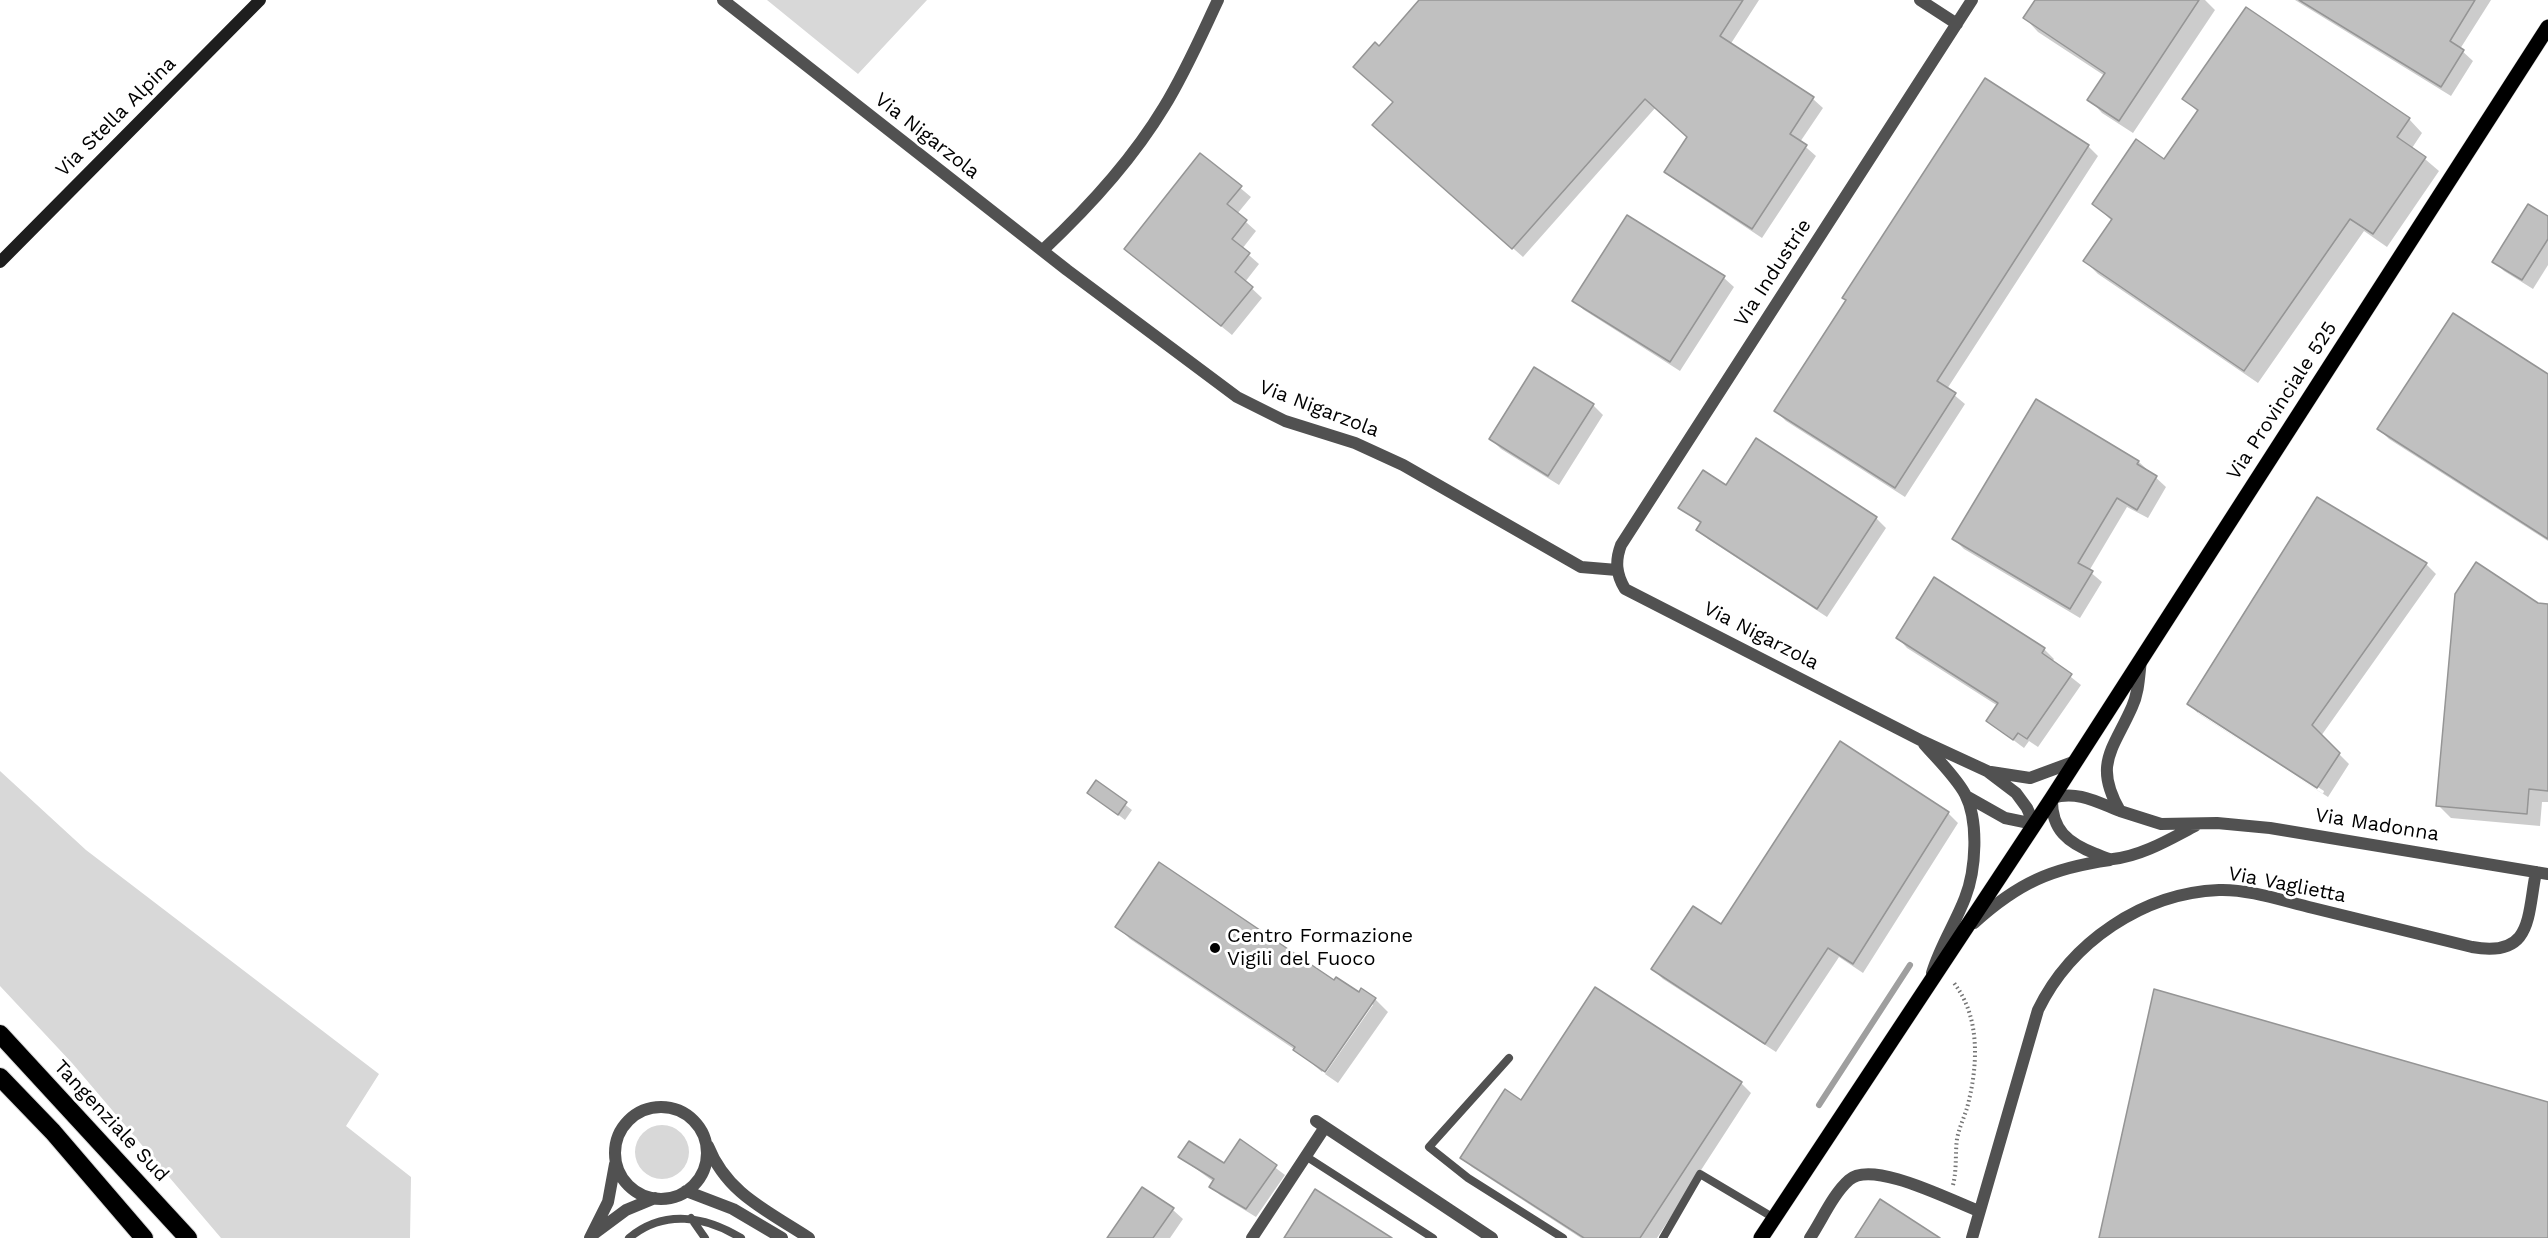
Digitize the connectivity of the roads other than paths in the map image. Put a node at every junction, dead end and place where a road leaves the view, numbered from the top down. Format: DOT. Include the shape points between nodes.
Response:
graph roads {
  1 [pos="260,0"];
  2 [pos="723,0"];
  3 [pos="1218,0"];
  4 [pos="1920,0"];
  5 [pos="1972,0"];
  6 [pos="1957,24"];
  7 [pos="2548,27"];
  8 [pos="1043,250"];
  9 [pos="0,262"];
  10 [pos="1617,570"];
  11 [pos="2141,659"];
  12 [pos="1922,741"];
  13 [pos="2076,761"];
  14 [pos="1987,771"];
  15 [pos="1966,796"];
  16 [pos="2052,798"];
  17 [pos="2120,811"];
  18 [pos="2034,824"];
  19 [pos="2199,824"];
  20 [pos="2111,860"];
  21 [pos="2542,873"];
  22 [pos="1959,936"];
  23 [pos="1931,978"];
  24 [pos="0,1034"];
  25 [pos="1509,1058"];
  26 [pos="0,1077"];
  27 [pos="706,1141"];
  28 [pos="615,1148"];
  29 [pos="1306,1157"];
  30 [pos="686,1191"];
  31 [pos="656,1198"];
  32 [pos="1979,1211"];
  33 [pos="692,1218"];
  34 [pos="1774,1218"];
  35 [pos="591,1237"];
  36 [pos="144,1238"];
  37 [pos="188,1238"];
  38 [pos="629,1238"];
  39 [pos="705,1238"];
  40 [pos="741,1238"];
  41 [pos="782,1238"];
  42 [pos="809,1238"];
  43 [pos="1252,1238"];
  44 [pos="1433,1238"];
  45 [pos="1492,1238"];
  46 [pos="1563,1238"];
  47 [pos="1664,1238"];
  48 [pos="1761,1238"];
  49 [pos="1810,1238"];
  50 [pos="1972,1238"];
  1 -- 9 [label="street, Via Stella Alpina"];
  2 -- 8 [label="street, Via Nigarzola"];
  3 -- 8 [label="street" via="1172,93 1144,138 1103,188"];
  4 -- 6 [label="street"];
  5 -- 6 [label="street, Via Industrie"];
  6 -- 10 [label="street, Via Industrie" via="1621,545"];
  7 -- 11 [label="main road, Via Provinciale 525"];
  8 -- 10 [label="street, Via Nigarzola" via="1237,398 1285,421 1355,443 1403,465 1581,567"];
  10 -- 12 [label="street, Via Nigarzola" via="1625,589"];
  11 -- 13 [label="main road, Via Provinciale 525"];
  11 -- 17 [label="street" via="2134,704 2112,744 2106,764 2108,787"];
  12 -- 14 [label="street, Via Nigarzola"];
  12 -- 15 [label="street, Via Nigarzola"];
  13 -- 14 [label="street, Via Nigarzola" via="2030,778"];
  13 -- 16 [label="main road, Via Provinciale 525"];
  14 -- 18 [label="street, Via Nigarzola" via="2016,793"];
  15 -- 18 [label="street, Via Nigarzola" via="2005,818"];
  15 -- 23 [label="street, Via Nigarzola" via="1974,844 1973,871"];
  16 -- 17 [label="street, Via Madonna" via="2082,796"];
  16 -- 18 [label="main road, Via Provinciale 525"];
  16 -- 20 [label="street" via="2053,818 2061,834 2079,847"];
  17 -- 19 [label="street, Via Madonna" via="2161,824"];
  18 -- 22 [label="main road, Via Provinciale 525"];
  19 -- 20 [label="street" via="2154,847"];
  19 -- 21 [label="street, Via Madonna" via="2270,828"];
  20 -- 22 [label="street" via="2072,866 2036,878 1997,903"];
  21 -- 32 [label="street, Via Vaglietta" via="2521,937 2502,948 2472,947 2239,891 2182,896 2122,919 2080,952 2057,978 2038,1010"];
  22 -- 23 [label="main road, Via Provinciale 525"];
  23 -- 34 [label="main road, Via Provinciale 525"];
  24 -- 37 [label="highway, Tangenziale Sud"];
  25 -- 46 [label="lane" via="1429,1147 1468,1178"];
  26 -- 36 [label="highway"];
  27 -- 28 [label="street" via="688,1115 673,1108 657,1107 629,1120"];
  27 -- 30 [label="street" via="704,1169"];
  27 -- 42 [label="street" via="731,1186"];
  28 -- 31 [label="street" via="616,1162 626,1181"];
  28 -- 35 [label="street" via="611,1192"];
  29 -- 43 [label="street"];
  29 -- 44 [label="lane"];
  29 -- 45 [label="street" via="1321,1124"];
  30 -- 31 [label="street"];
  30 -- 41 [label="street" via="733,1209"];
  31 -- 35 [label="street" via="626,1210"];
  32 -- 49 [label="street" via="1886,1175 1862,1174 1847,1181"];
  32 -- 50 [label="street, Via Vaglietta"];
  33 -- 38 [label="lane" via="654,1223"];
  33 -- 39 [label="lane"];
  33 -- 40 [label="lane" via="716,1224"];
  34 -- 47 [label="lane" via="1700,1174"];
  34 -- 48 [label="main road, Via Provinciale 525"];
}
